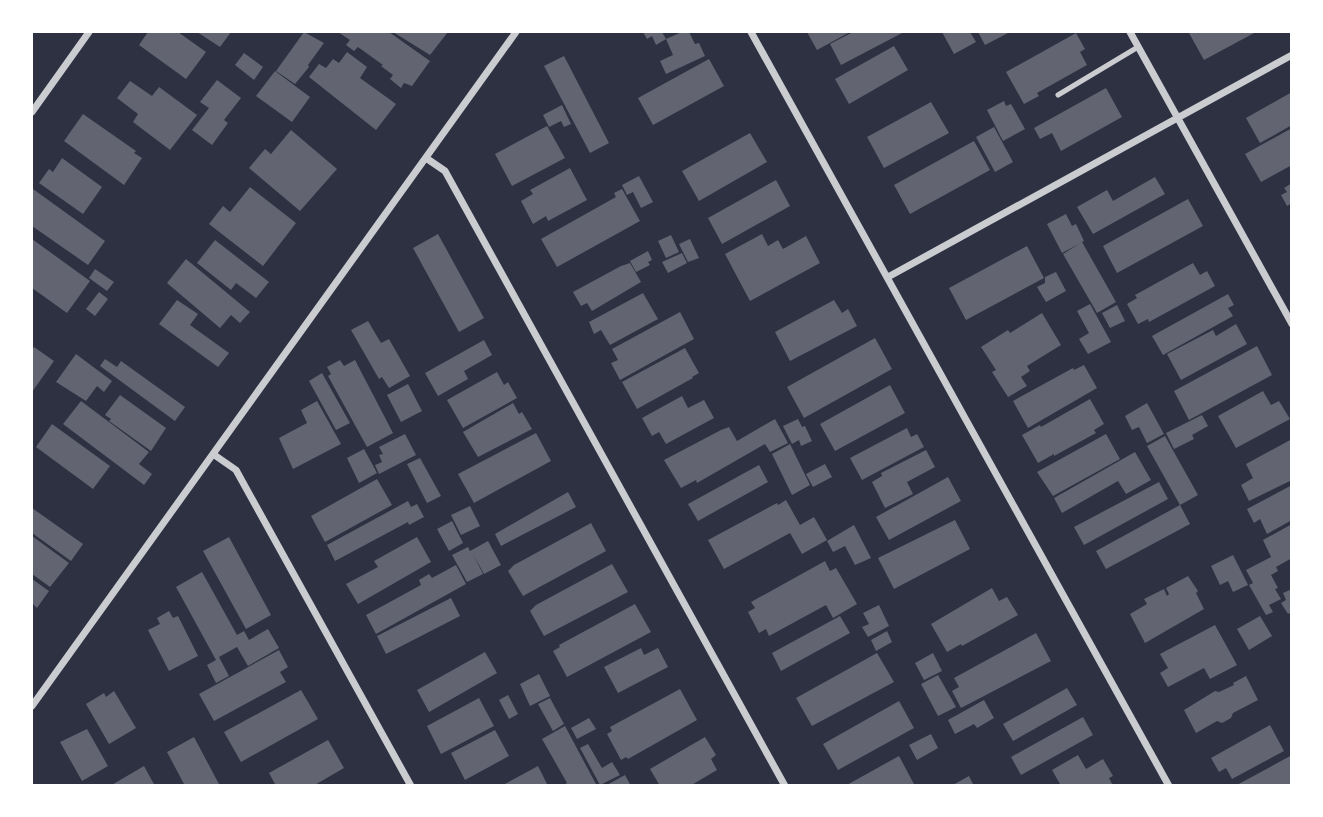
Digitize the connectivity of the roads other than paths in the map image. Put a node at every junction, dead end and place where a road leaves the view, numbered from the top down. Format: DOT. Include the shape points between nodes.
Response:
graph roads {
  1 [pos="89,32"];
  2 [pos="516,32"];
  3 [pos="751,32"];
  4 [pos="1130,32"];
  5 [pos="1139,47"];
  6 [pos="1292,55"];
  7 [pos="1058,95"];
  8 [pos="32,112"];
  9 [pos="1177,117"];
  10 [pos="426,158"];
  11 [pos="888,277"];
  12 [pos="1292,324"];
  13 [pos="213,454"];
  14 [pos="32,706"];
  15 [pos="411,786"];
  16 [pos="785,786"];
  17 [pos="1169,786"];
  1 -- 8 [label="street"];
  2 -- 10 [label="street"];
  3 -- 11 [label="street"];
  4 -- 5 [label="street"];
  5 -- 7 [label="lane"];
  5 -- 9 [label="street"];
  6 -- 9 [label="street"];
  9 -- 11 [label="street"];
  9 -- 12 [label="street"];
  10 -- 13 [label="street"];
  10 -- 16 [label="street" via="445,172"];
  11 -- 17 [label="street"];
  13 -- 14 [label="street"];
  13 -- 15 [label="street" via="236,470"];
}
